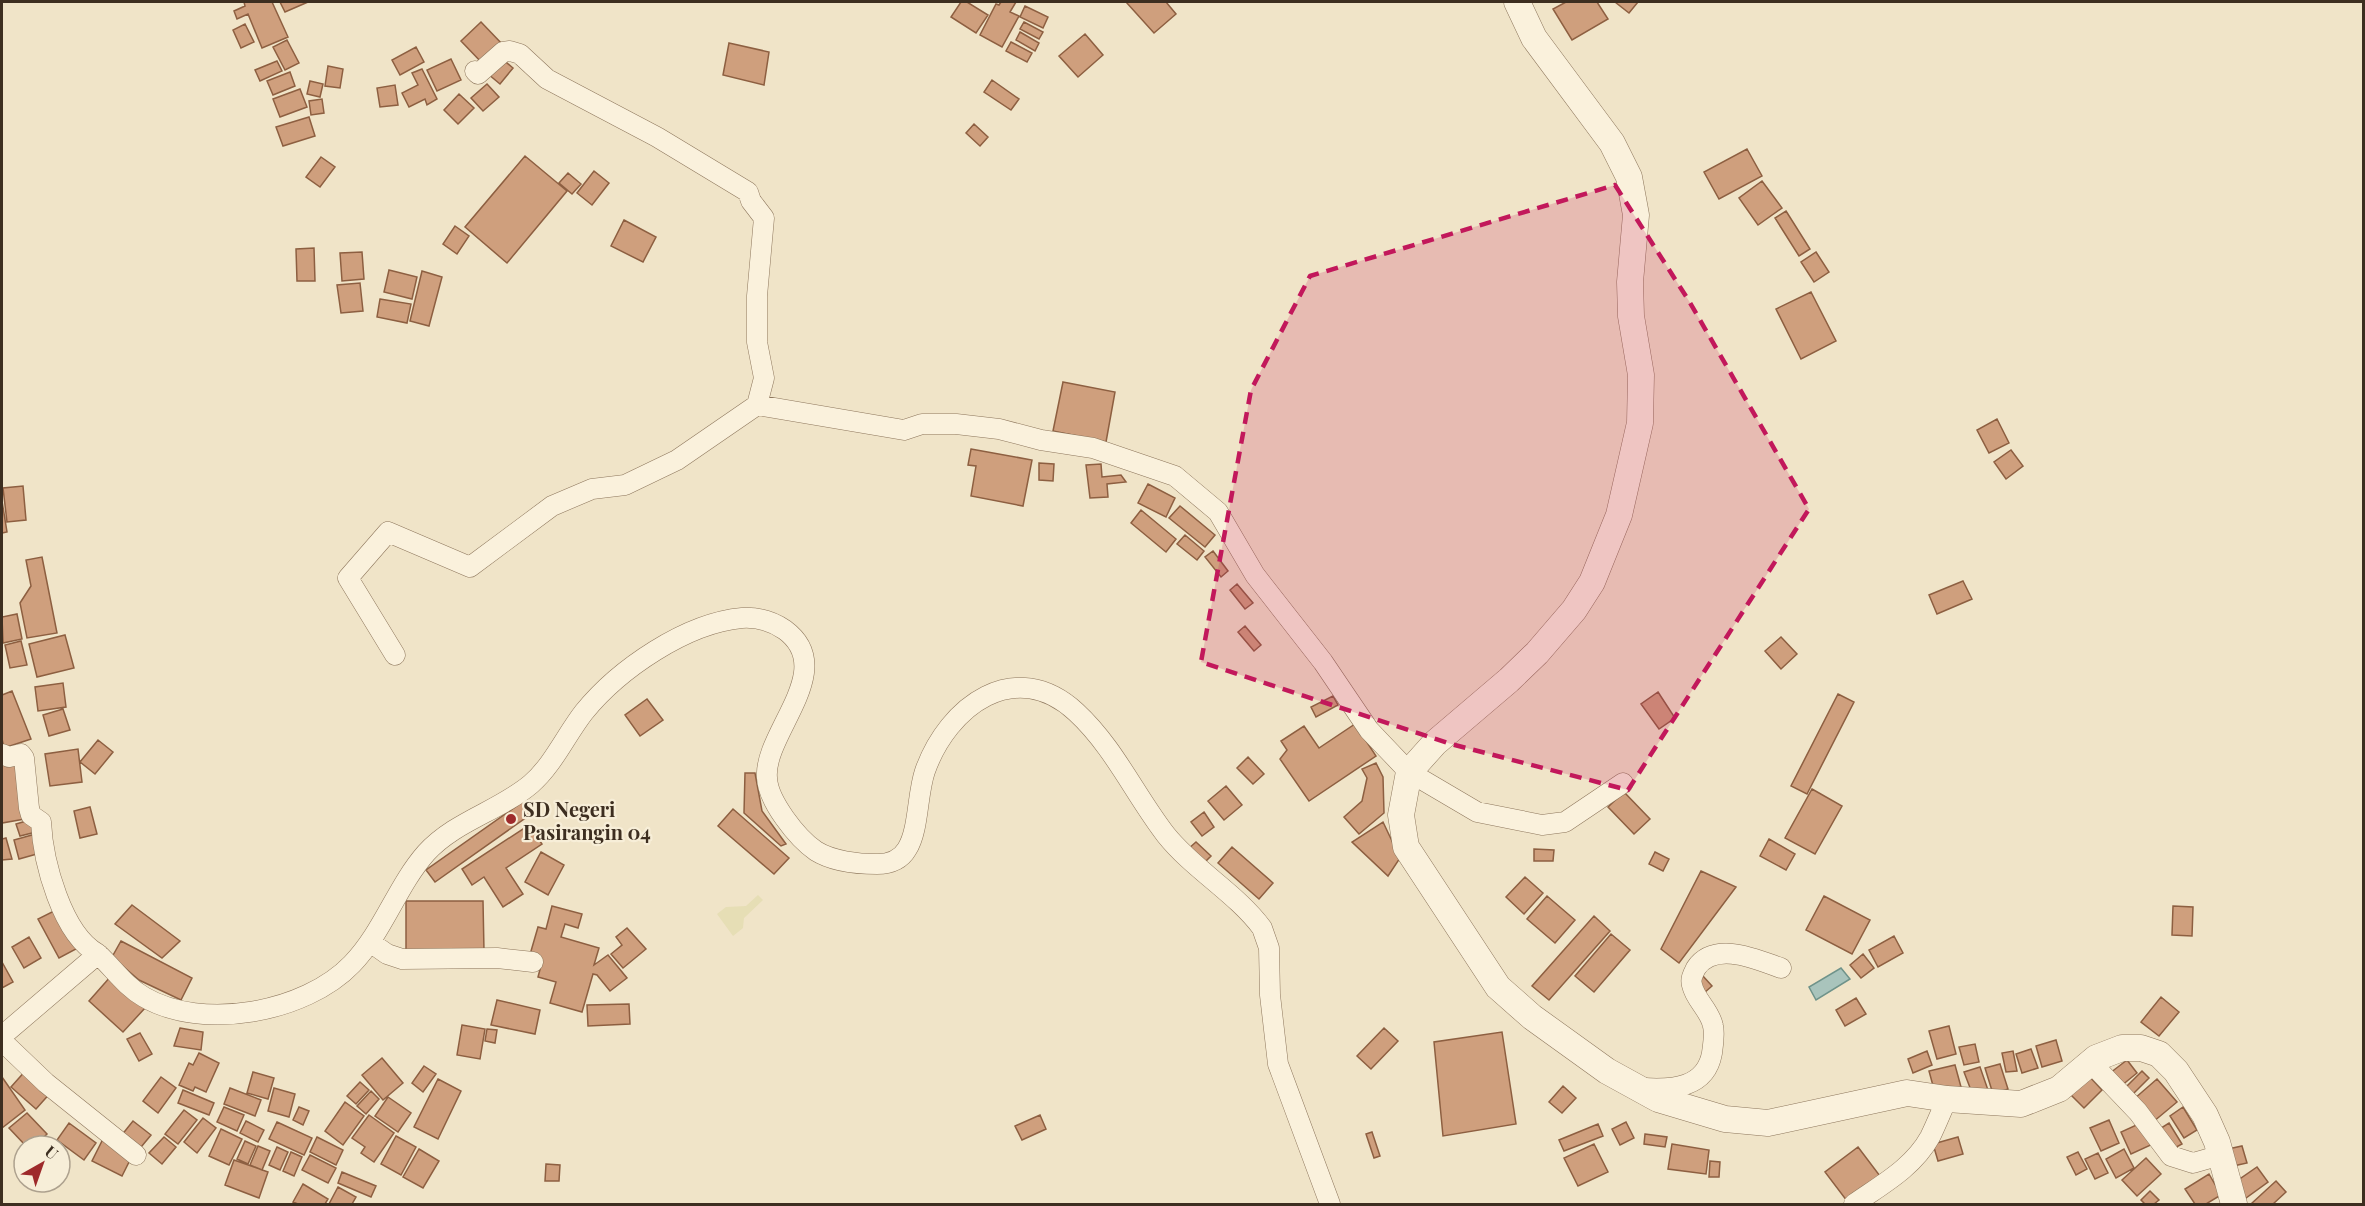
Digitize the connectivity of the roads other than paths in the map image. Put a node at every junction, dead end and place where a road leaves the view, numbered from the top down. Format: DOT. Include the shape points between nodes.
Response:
graph roads {
  1 [pos="1517,2"];
  2 [pos="475,70"];
  3 [pos="757,405"];
  4 [pos="395,655"];
  5 [pos="2,754"];
  6 [pos="1409,772"];
  7 [pos="1623,783"];
  8 [pos="370,942"];
  9 [pos="99,954"];
  10 [pos="533,962"];
  11 [pos="1781,968"];
  12 [pos="2,1036"];
  13 [pos="2,1041"];
  14 [pos="2096,1058"];
  15 [pos="1634,1088"];
  16 [pos="1947,1099"];
  17 [pos="136,1155"];
  18 [pos="2221,1155"];
  19 [pos="1889,1183"];
  20 [pos="1330,1204"];
  21 [pos="1854,1204"];
  22 [pos="1878,1204"];
  23 [pos="2234,1204"];
  1 -- 6 [label="street" via="1534,38 1612,143 1629,177 1636,215 1630,282 1631,316 1641,375 1640,423 1608,547 1574,610 1516,673 1435,742"];
  2 -- 3 [label="street" via="478,74 483,71 503,52 520,54 547,79 657,137 748,192 764,218 757,296 757,342 764,378"];
  3 -- 4 [label="street" via="676,460 625,485 592,489 552,506 470,567 388,532 348,578"];
  3 -- 6 [label="street" via="904,430 922,424 999,429 1093,448 1175,476 1218,512 1256,575 1317,653 1369,730"];
  5 -- 9 [label="street" via="21,754 24,758 29,808 31,815 41,822 56,892 78,938"];
  6 -- 7 [label="street" via="1477,812 1542,825 1565,822"];
  6 -- 15 [label="street" via="1401,815 1406,847 1498,987 1560,1037"];
  8 -- 9 [label="street" via="346,970 309,994 261,1010 222,1014 187,1014 155,1002 124,982"];
  8 -- 10 [label="street" via="402,959 497,958"];
  8 -- 20 [label="street" via="408,877 432,847 453,830 533,783 599,696 654,652 691,632 733,620 757,618 780,627 796,640 804,666 800,688 770,760 766,780 782,815 815,850 851,862 886,864 905,853 927,766 940,738 960,712 994,692 1014,688 1035,690 1067,704 1088,724 1168,837 1262,928 1269,948 1278,1064"];
  9 -- 12 [label="street"];
  11 -- 15 [label="street" via="1723,953 1698,965 1692,985 1714,1027 1711,1059 1704,1073 1690,1084 1666,1090"];
  13 -- 17 [label="street" via="54,1090"];
  14 -- 16 [label="street" via="2059,1089 2021,1104"];
  14 -- 18 [label="street" via="2097,1070 2138,1112 2170,1156 2193,1163"];
  14 -- 18 [label="street" via="2130,1047 2159,1054 2176,1071 2205,1115"];
  15 -- 16 [label="street" via="1670,1104 1741,1122 1785,1121 1907,1093"];
  16 -- 19 [label="street" via="1929,1137"];
  18 -- 23 [label="street"];
  19 -- 21 [label="street"];
  19 -- 22 [label="street"];
}
